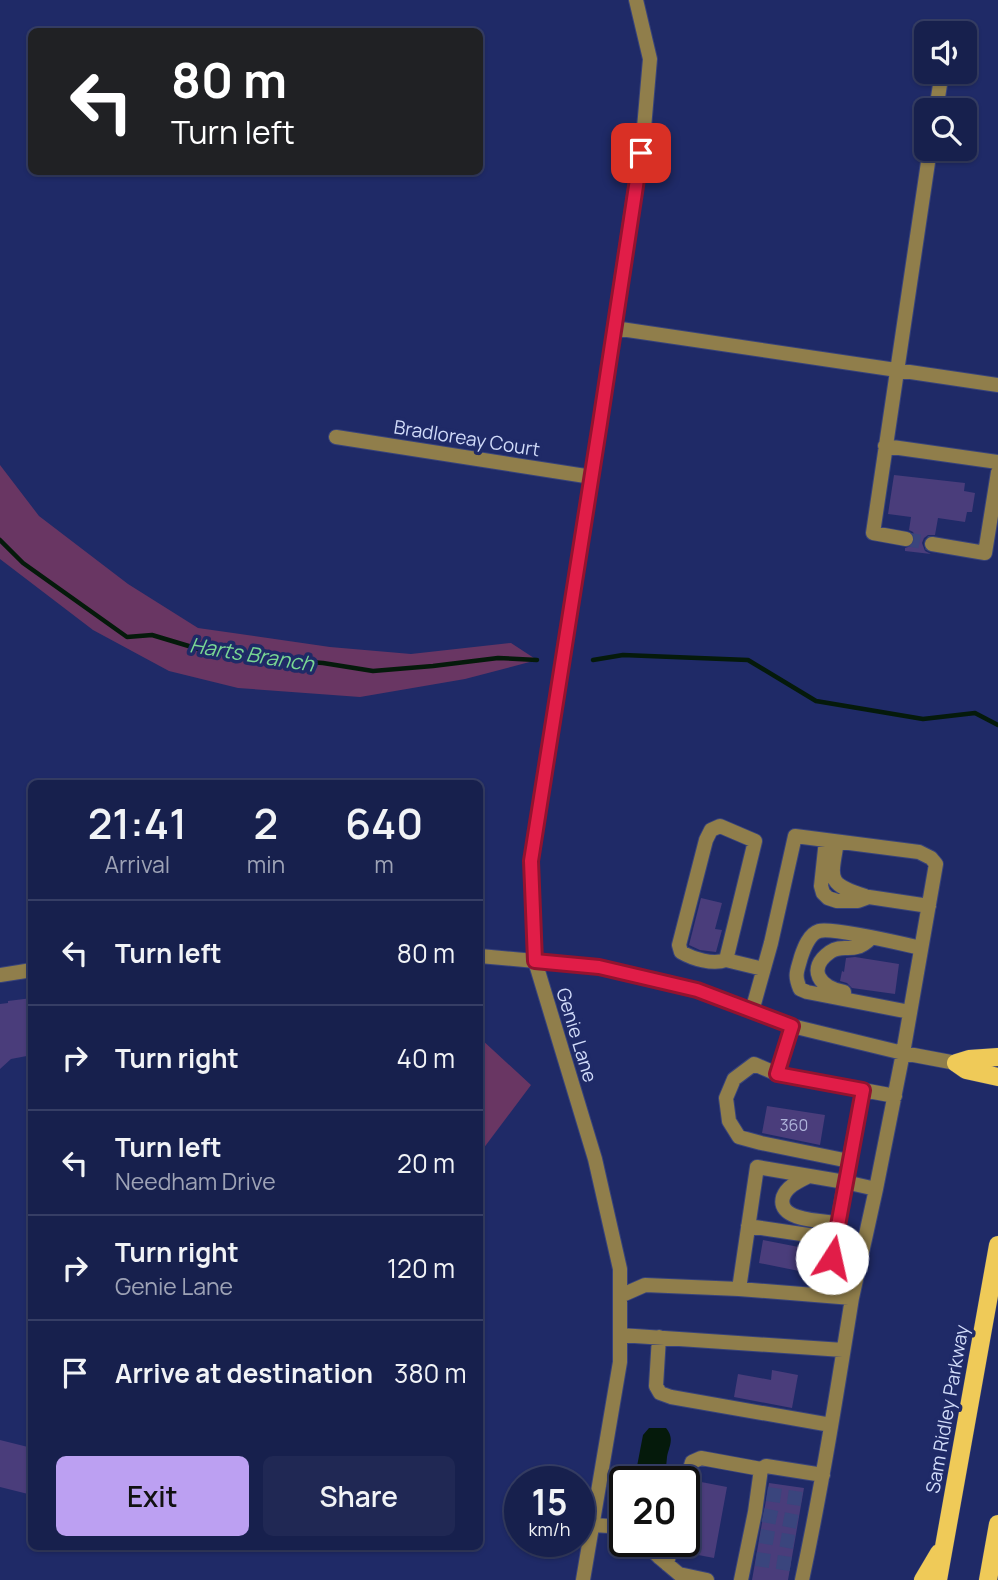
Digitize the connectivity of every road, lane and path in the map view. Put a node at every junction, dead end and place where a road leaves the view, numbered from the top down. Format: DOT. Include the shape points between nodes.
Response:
graph roads {
  1 [pos="636,0"];
  2 [pos="928,161"];
  3 [pos="614,328"];
  4 [pos="897,370"];
  5 [pos="998,385"];
  6 [pos="336,437"];
  7 [pos="885,446"];
  8 [pos="998,462"];
  9 [pos="998,472"];
  10 [pos="592,477"];
  11 [pos="906,539"];
  12 [pos="932,544"];
  13 [pos="831,841"];
  14 [pos="929,906"];
  15 [pos="871,938"];
  16 [pos="921,948"];
  17 [pos="483,956"];
  18 [pos="726,960"];
  19 [pos="535,961"];
  20 [pos="763,969"];
  21 [pos="28,971"];
  22 [pos="0,975"];
  23 [pos="887,1008"];
  24 [pos="751,1011"];
  25 [pos="909,1012"];
  26 [pos="792,1026"];
  27 [pos="903,1053"];
  28 [pos="993,1058"];
  29 [pos="956,1063"];
  30 [pos="777,1074"];
  31 [pos="998,1077"];
  32 [pos="863,1090"];
  33 [pos="894,1096"];
  34 [pos="849,1161"];
  35 [pos="808,1176"];
  36 [pos="845,1182"];
  37 [pos="876,1189"];
  38 [pos="838,1223"];
  39 [pos="748,1226"];
  40 [pos="835,1239"];
  41 [pos="998,1245"];
  42 [pos="739,1289"];
  43 [pos="825,1295"];
  44 [pos="620,1296"];
  45 [pos="852,1298"];
  46 [pos="620,1335"];
  47 [pos="659,1337"];
  48 [pos="844,1350"];
  49 [pos="831,1425"];
  50 [pos="691,1466"];
  51 [pos="761,1469"];
  52 [pos="823,1475"];
  53 [pos="802,1499"];
  54 [pos="817,1502"];
  55 [pos="595,1513"];
  56 [pos="997,1533"];
  57 [pos="944,1544"];
  58 [pos="587,1557"];
  59 [pos="660,1557"];
  60 [pos="669,1557"];
  61 [pos="667,1564"];
  62 [pos="799,1570"];
  63 [pos="583,1580"];
  64 [pos="707,1580"];
  65 [pos="741,1580"];
  66 [pos="923,1580"];
  67 [pos="938,1580"];
  68 [pos="988,1580"];
  1 -- 3 [label="street, Genie Lane" via="650,59 645,128"];
  2 -- 4 [label="street"];
  3 -- 4 [label="street"];
  3 -- 10 [label="street, Genie Lane"];
  4 -- 5 [label="street"];
  4 -- 7 [label="street"];
  6 -- 10 [label="street, Bradloreay Court"];
  7 -- 8 [label="street"];
  7 -- 11 [label="street" via="873,533"];
  9 -- 12 [label="street" via="985,553"];
  10 -- 19 [label="street, Genie Lane" via="531,861"];
  13 -- 14 [label="street" via="837,885 869,897"];
  13 -- 14 [label="street" via="919,852 931,858 936,864"];
  13 -- 20 [label="street" via="795,836"];
  14 -- 16 [label="street"];
  15 -- 16 [label="street"];
  15 -- 23 [label="street" via="858,947 831,951 817,976 834,990 878,998"];
  15 -- 23 [label="street" via="821,930 813,934 796,979 807,992"];
  16 -- 25 [label="street"];
  17 -- 19 [label="street"];
  18 -- 18 [label="street" via="755,841 720,826 711,830 706,840 679,945 688,956 719,963"];
  18 -- 20 [label="street"];
  19 -- 24 [label="street" via="599,967 697,990"];
  19 -- 44 [label="street, Genie Lane" via="595,1158 620,1269"];
  20 -- 24 [label="street"];
  21 -- 22 [label="street"];
  23 -- 25 [label="street"];
  24 -- 26 [label="street"];
  25 -- 27 [label="street"];
  26 -- 27 [label="street"];
  26 -- 30 [label="street"];
  27 -- 29 [label="street"];
  27 -- 33 [label="street"];
  28 -- 29 [label="main road"];
  29 -- 31 [label="main road"];
  30 -- 32 [label="street"];
  30 -- 34 [label="street" via="754,1064 734,1079 726,1098 729,1121 739,1137"];
  32 -- 33 [label="street"];
  32 -- 34 [label="street"];
  33 -- 37 [label="street"];
  34 -- 36 [label="street"];
  35 -- 36 [label="street"];
  35 -- 38 [label="street" via="784,1195 785,1211"];
  35 -- 39 [label="street" via="757,1167"];
  36 -- 37 [label="street"];
  36 -- 38 [label="street"];
  37 -- 45 [label="street"];
  38 -- 40 [label="street"];
  39 -- 40 [label="street"];
  39 -- 42 [label="street"];
  40 -- 43 [label="street"];
  41 -- 57 [label="main road, Sam Ridley Parkway"];
  42 -- 43 [label="street"];
  42 -- 44 [label="street" via="645,1285"];
  43 -- 45 [label="street"];
  44 -- 46 [label="street, Genie Lane"];
  45 -- 48 [label="street"];
  46 -- 47 [label="street"];
  46 -- 55 [label="street, Genie Lane" via="620,1362"];
  47 -- 48 [label="street"];
  47 -- 49 [label="street" via="656,1386 660,1393"];
  48 -- 49 [label="street"];
  49 -- 52 [label="street"];
  50 -- 51 [label="street" via="701,1458"];
  51 -- 52 [label="street"];
  51 -- 65 [label="street" via="759,1514 751,1558"];
  52 -- 54 [label="street"];
  53 -- 54 [label="street"];
  54 -- 62 [label="street" via="805,1523"];
  56 -- 68 [label="main road"];
  57 -- 66 [label="main road"];
  57 -- 67 [label="main road, Sam Ridley Parkway"];
  58 -- 63 [label="street, Genie Lane"];
  59 -- 61 [label="street"];
  60 -- 61 [label="street"];
  61 -- 64 [label="street" via="679,1574"];
}
